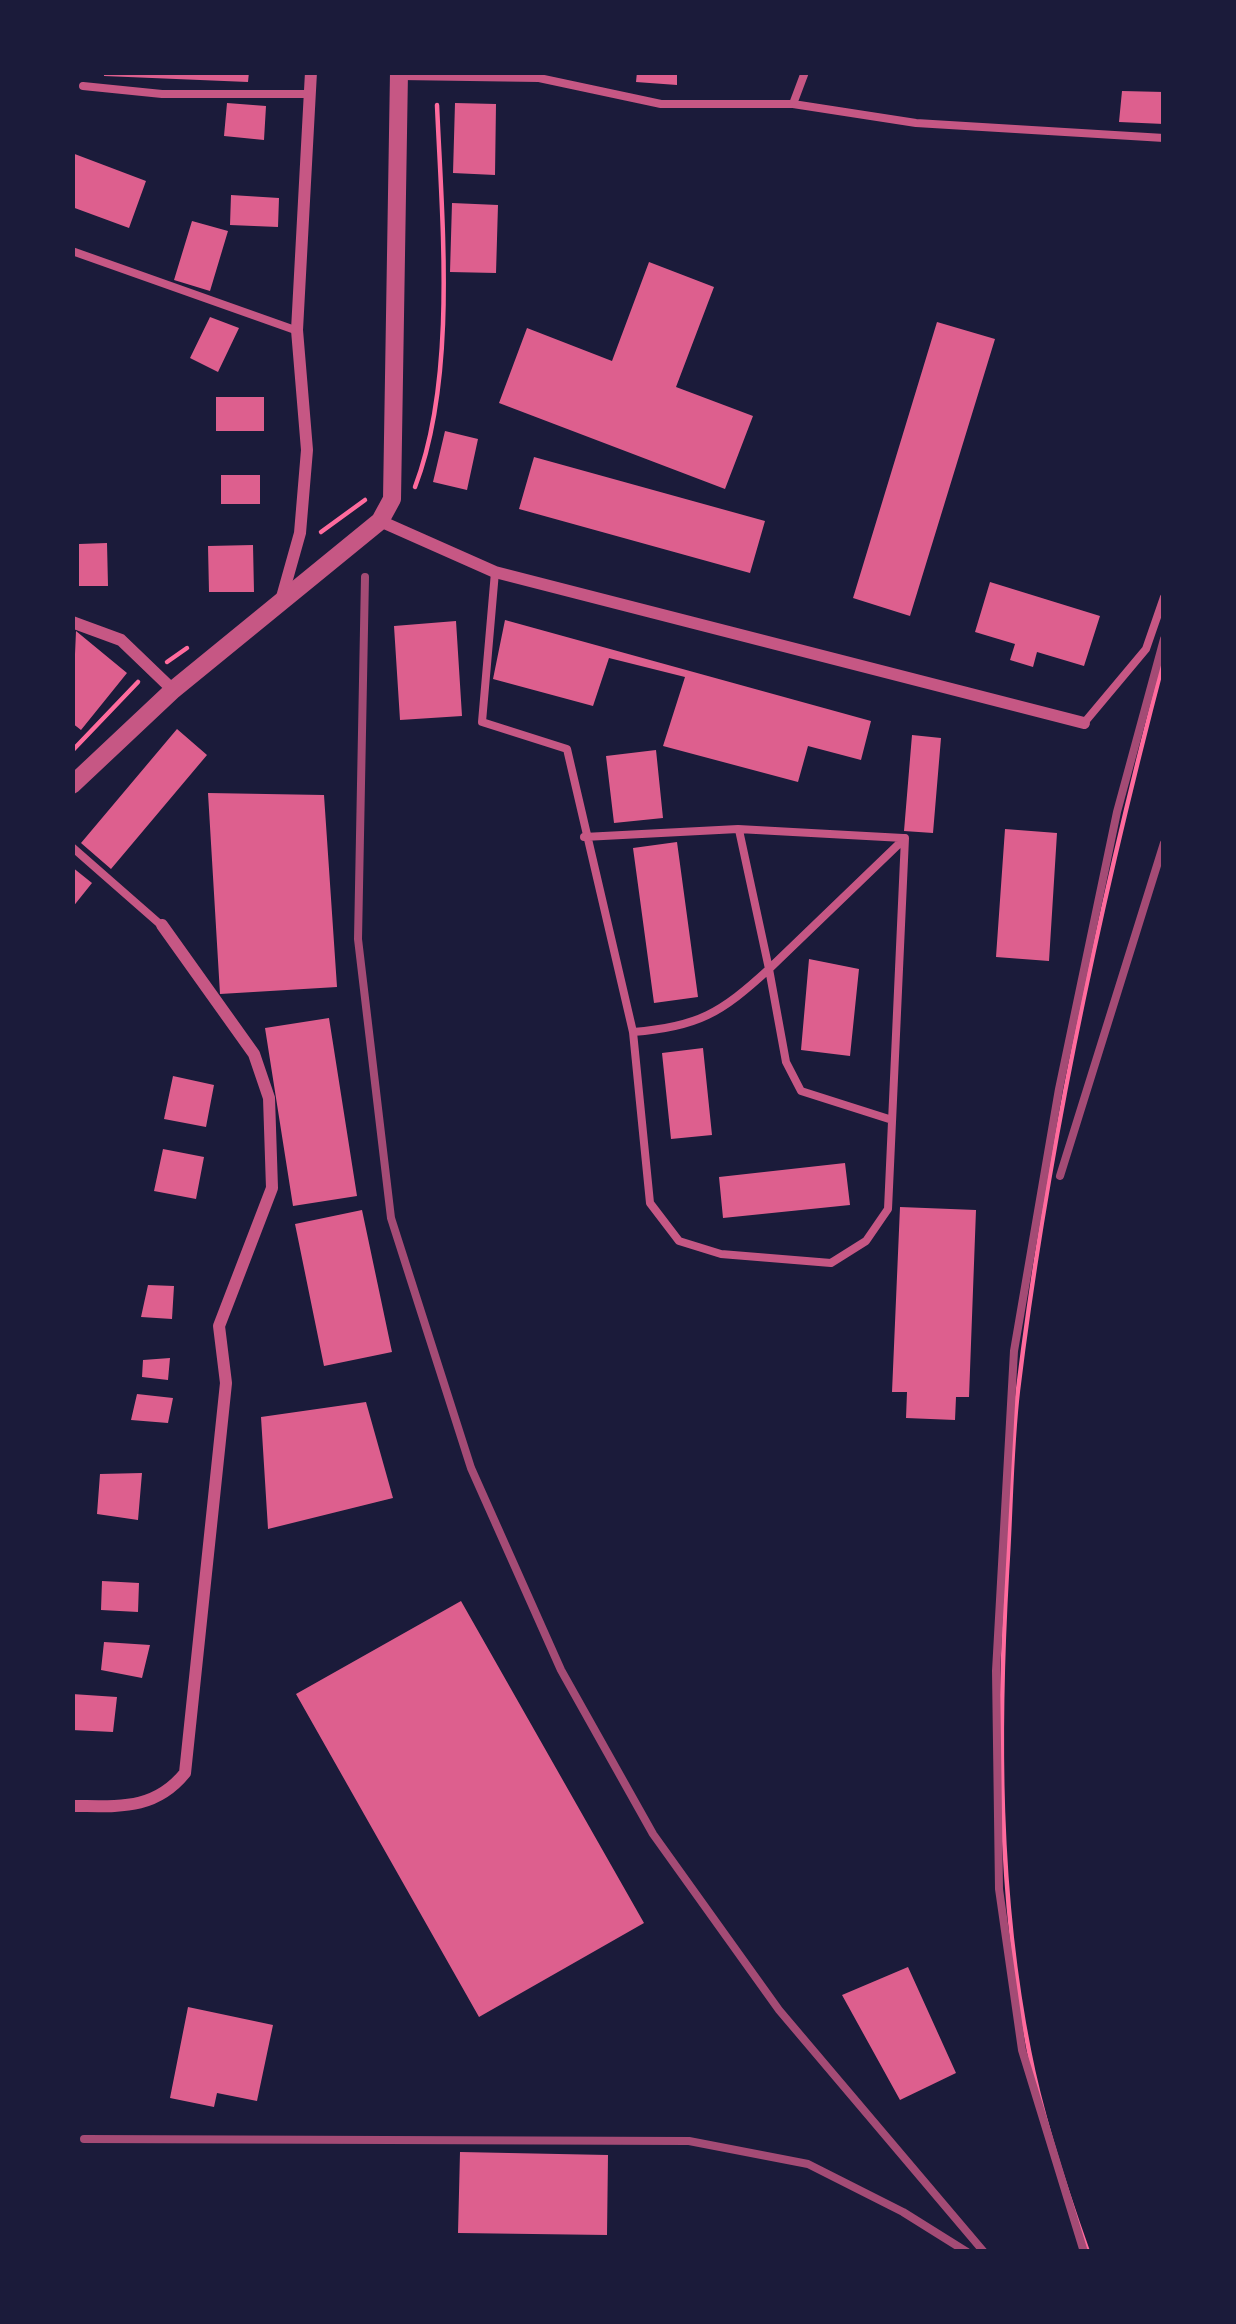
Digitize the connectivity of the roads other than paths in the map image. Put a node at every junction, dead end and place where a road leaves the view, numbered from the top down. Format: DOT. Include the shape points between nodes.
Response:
graph roads {
  1 [pos="310,72"];
  2 [pos="805,72"];
  3 [pos="398,74"];
  4 [pos="83,86"];
  5 [pos="310,94"];
  6 [pos="793,104"];
  7 [pos="1164,138"];
  8 [pos="72,251"];
  9 [pos="297,330"];
  10 [pos="380,521"];
  11 [pos="495,572"];
  12 [pos="1164,597"];
  13 [pos="282,598"];
  14 [pos="72,622"];
  15 [pos="173,690"];
  16 [pos="1084,723"];
  17 [pos="72,785"];
  18 [pos="739,829"];
  19 [pos="584,837"];
  20 [pos="905,838"];
  21 [pos="72,847"];
  22 [pos="162,926"];
  23 [pos="769,969"];
  24 [pos="633,1033"];
  25 [pos="889,1119"];
  26 [pos="72,1805"];
  1 -- 5 [label="street"];
  2 -- 6 [label="lane"];
  3 -- 6 [label="lane" via="538,78 661,104"];
  3 -- 10 [label="street" via="392,499"];
  4 -- 5 [label="lane"];
  5 -- 9 [label="street"];
  6 -- 7 [label="lane" via="916,123"];
  8 -- 9 [label="lane"];
  9 -- 13 [label="street" via="307,450"];
  10 -- 11 [label="street"];
  10 -- 13 [label="street"];
  11 -- 16 [label="street"];
  11 -- 19 [label="lane" via="482,722 567,749"];
  12 -- 16 [label="lane" via="1146,649"];
  13 -- 15 [label="street"];
  14 -- 15 [label="street" via="121,640"];
  15 -- 17 [label="street"];
  18 -- 19 [label="lane"];
  18 -- 20 [label="lane"];
  18 -- 23 [label="lane"];
  19 -- 24 [label="lane"];
  20 -- 23 [label="lane"];
  20 -- 25 [label="lane"];
  21 -- 22 [label="lane"];
  22 -- 26 [label="street" via="254,1054 269,1098 272,1188 219,1326 226,1383 185,1773 167,1796"];
  23 -- 24 [label="lane" via="687,1028"];
  23 -- 25 [label="lane" via="786,1062 801,1091"];
  24 -- 25 [label="lane" via="650,1203 679,1241 721,1254 830,1263 866,1241 888,1209"];
}
